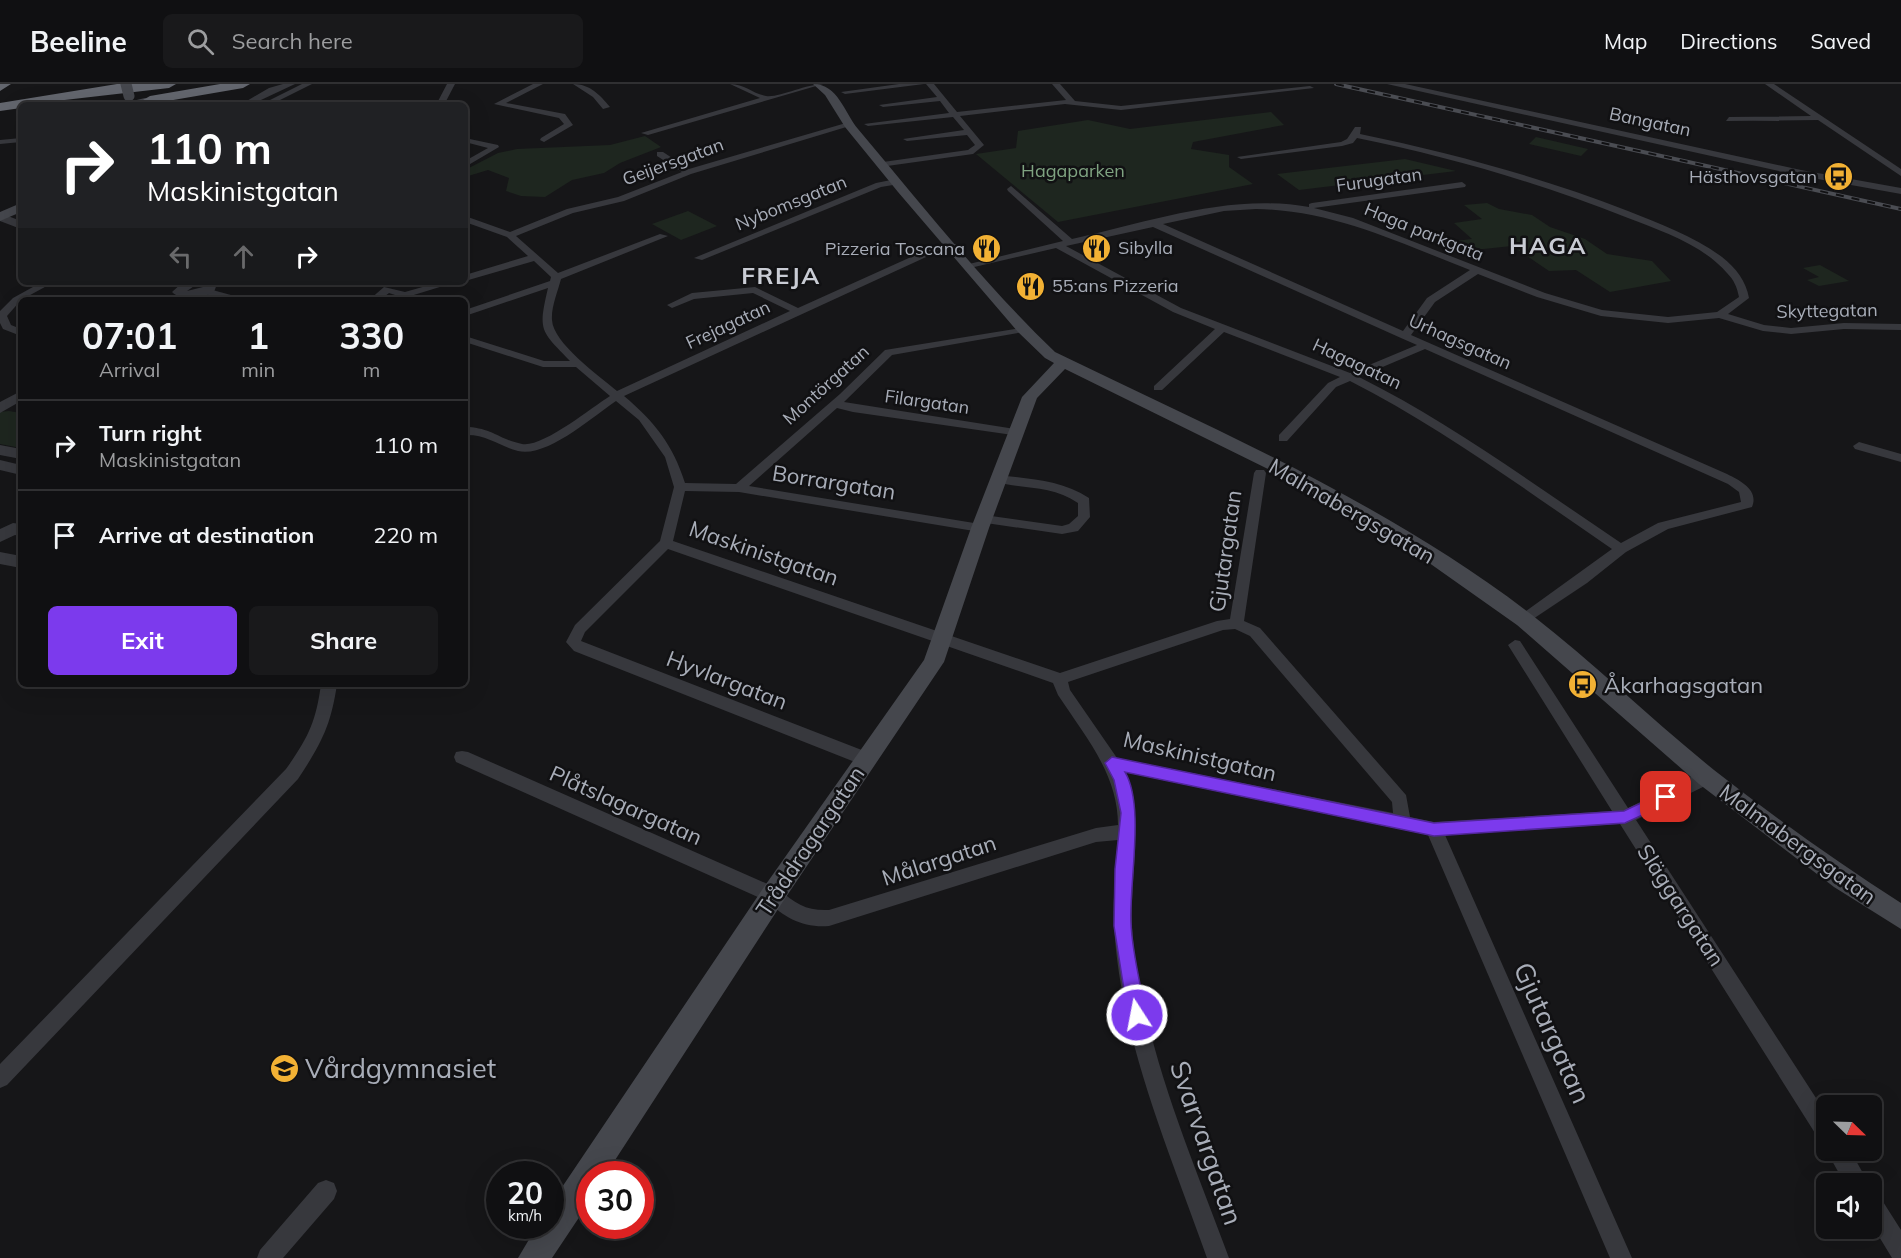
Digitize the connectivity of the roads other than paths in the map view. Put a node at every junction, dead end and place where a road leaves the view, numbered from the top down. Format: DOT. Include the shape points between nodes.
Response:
graph roads {
  1 [pos="4,84"];
  2 [pos="126,84"];
  3 [pos="169,84"];
  4 [pos="243,84"];
  5 [pos="291,84"];
  6 [pos="308,84"];
  7 [pos="451,84"];
  8 [pos="539,84"];
  9 [pos="577,84"];
  10 [pos="734,84"];
  11 [pos="920,84"];
  12 [pos="930,84"];
  13 [pos="1056,84"];
  14 [pos="1244,84"];
  15 [pos="1392,84"];
  16 [pos="1769,84"];
  17 [pos="823,86"];
  18 [pos="0,87"];
  19 [pos="1310,88"];
  20 [pos="845,92"];
  21 [pos="1255,93"];
  22 [pos="144,95"];
  23 [pos="765,98"];
  24 [pos="942,99"];
  25 [pos="1267,101"];
  26 [pos="52,102"];
  27 [pos="72,102"];
  28 [pos="128,102"];
  29 [pos="250,102"];
  30 [pos="270,102"];
  31 [pos="442,102"];
  32 [pos="1072,102"];
  33 [pos="883,105"];
  34 [pos="606,106"];
  35 [pos="18,107"];
  36 [pos="18,107"];
  37 [pos="0,109"];
  38 [pos="956,114"];
  39 [pos="1821,118"];
  40 [pos="1729,119"];
  41 [pos="868,124"];
  42 [pos="849,125"];
  43 [pos="969,132"];
  44 [pos="645,133"];
  45 [pos="907,139"];
  46 [pos="18,140"];
  47 [pos="544,140"];
  48 [pos="468,141"];
  49 [pos="0,142"];
  50 [pos="660,154"];
  51 [pos="1241,157"];
  52 [pos="468,162"];
  53 [pos="883,165"];
  54 [pos="688,172"];
  55 [pos="1901,172"];
  56 [pos="896,182"];
  57 [pos="1462,185"];
  58 [pos="1011,189"];
  59 [pos="1901,191"];
  60 [pos="1300,208"];
  61 [pos="18,210"];
  62 [pos="468,220"];
  63 [pos="7,221"];
  64 [pos="1154,224"];
  65 [pos="18,231"];
  66 [pos="510,235"];
  67 [pos="663,236"];
  68 [pos="1071,243"];
  69 [pos="953,246"];
  70 [pos="1059,246"];
  71 [pos="536,257"];
  72 [pos="699,258"];
  73 [pos="970,265"];
  74 [pos="1477,270"];
  75 [pos="468,277"];
  76 [pos="555,280"];
  77 [pos="44,285"];
  78 [pos="384,285"];
  79 [pos="442,285"];
  80 [pos="207,287"];
  81 [pos="182,289"];
  82 [pos="22,297"];
  83 [pos="231,297"];
  84 [pos="400,297"];
  85 [pos="404,297"];
  86 [pos="18,299"];
  87 [pos="672,305"];
  88 [pos="797,311"];
  89 [pos="468,312"];
  90 [pos="1720,315"];
  91 [pos="1,316"];
  92 [pos="1901,327"];
  93 [pos="1221,328"];
  94 [pos="1023,329"];
  95 [pos="18,332"];
  96 [pos="1405,336"];
  97 [pos="468,340"];
  98 [pos="1425,345"];
  99 [pos="1041,348"];
  100 [pos="1063,362"];
  101 [pos="579,364"];
  102 [pos="1352,378"];
  103 [pos="1158,388"];
  104 [pos="617,396"];
  105 [pos="1030,397"];
  106 [pos="834,403"];
  107 [pos="468,430"];
  108 [pos="1015,433"];
  109 [pos="1283,438"];
  110 [pos="1859,446"];
  111 [pos="0,450"];
  112 [pos="18,453"];
  113 [pos="1901,458"];
  114 [pos="0,465"];
  115 [pos="18,469"];
  116 [pos="1260,472"];
  117 [pos="999,479"];
  118 [pos="680,487"];
  119 [pos="739,488"];
  120 [pos="982,524"];
  121 [pos="666,543"];
  122 [pos="1621,549"];
  123 [pos="0,558"];
  124 [pos="18,561"];
  125 [pos="1524,620"];
  126 [pos="1236,624"];
  127 [pos="944,639"];
  128 [pos="1515,645"];
  129 [pos="1060,679"];
  130 [pos="329,687"];
  131 [pos="462,757"];
  132 [pos="866,759"];
  133 [pos="1112,763"];
  134 [pos="1707,777"];
  135 [pos="1625,817"];
  136 [pos="1402,824"];
  137 [pos="1434,829"];
  138 [pos="1126,832"];
  139 [pos="773,895"];
  140 [pos="1901,917"];
  141 [pos="0,1078"];
  142 [pos="1816,1117"];
  143 [pos="326,1191"];
  144 [pos="1882,1221"];
  145 [pos="1901,1251"];
  146 [pos="268,1258"];
  147 [pos="534,1258"];
  148 [pos="1218,1258"];
  149 [pos="1621,1258"];
  1 -- 18 [label="highway"];
  2 -- 28 [label="main road, bridge"];
  3 -- 26 [label="highway"];
  4 -- 22 [label="highway"];
  5 -- 29 [label="street"];
  6 -- 30 [label="street"];
  7 -- 31 [label="street"];
  8 -- 47 [label="street" via="498,104 562,116 569,125"];
  9 -- 34 [label="street"];
  10 -- 23 [label="street"];
  11 -- 20 [label="street"];
  12 -- 24 [label="street"];
  13 -- 32 [label="street"];
  14 -- 21 [label="street"];
  15 -- 59 [label="street, Bangatan"];
  16 -- 39 [label="street"];
  17 -- 23 [label="street"];
  17 -- 42 [label="main road, Malmabergsgatan"];
  19 -- 21 [label="street"];
  21 -- 25 [label="street"];
  21 -- 32 [label="street" via="1111,109"];
  22 -- 27 [label="highway"];
  22 -- 28 [label="main road"];
  23 -- 44 [label="street"];
  24 -- 33 [label="street"];
  24 -- 38 [label="street"];
  32 -- 38 [label="street"];
  35 -- 37 [label="highway"];
  36 -- 37 [label="highway"];
  38 -- 41 [label="street"];
  38 -- 43 [label="street"];
  39 -- 40 [label="street"];
  39 -- 55 [label="street"];
  42 -- 53 [label="main road, Malmabergsgatan"];
  42 -- 54 [label="street, Geijersgatan"];
  43 -- 45 [label="street"];
  43 -- 53 [label="street" via="980,145 970,152"];
  46 -- 49 [label="street"];
  48 -- 52 [label="street" via="495,147"];
  50 -- 54 [label="street"];
  51 -- 90 [label="street" via="1342,144 1357,132 1527,177 1590,198 1688,240 1720,261 1739,281 1744,298"];
  53 -- 56 [label="main road, Malmabergsgatan"];
  54 -- 66 [label="street, Geijersgatan" via="621,199 570,211"];
  56 -- 69 [label="main road, Malmabergsgatan"];
  56 -- 72 [label="street, Nybomsgatan" via="879,185"];
  57 -- 60 [label="street, Furugatan"];
  58 -- 68 [label="street"];
  60 -- 64 [label="street, Haga parkgata" via="1247,205"];
  60 -- 74 [label="street, Haga parkgata" via="1350,220"];
  61 -- 63 [label="main road"];
  62 -- 66 [label="street"];
  63 -- 65 [label="street"];
  64 -- 68 [label="street, Haga parkgata"];
  64 -- 96 [label="street, Urhagsgatan"];
  66 -- 71 [label="street"];
  67 -- 76 [label="street"];
  68 -- 70 [label="street, Haga parkgata"];
  69 -- 73 [label="main road, Malmabergsgatan"];
  69 -- 88 [label="street, Frejagatan" via="934,250"];
  70 -- 73 [label="street, Haga parkgata"];
  70 -- 93 [label="street, Hagagatan" via="1177,310"];
  71 -- 75 [label="street"];
  71 -- 76 [label="street"];
  73 -- 94 [label="main road, Malmabergsgatan"];
  74 -- 90 [label="street, Haga parkgata" via="1601,313 1668,320"];
  74 -- 96 [label="street" via="1431,300"];
  76 -- 89 [label="street"];
  76 -- 101 [label="street" via="546,324 549,333"];
  77 -- 82 [label="street"];
  78 -- 84 [label="street"];
  79 -- 85 [label="street"];
  80 -- 81 [label="street"];
  80 -- 83 [label="street"];
  86 -- 91 [label="street"];
  87 -- 88 [label="street" via="692,296 755,290"];
  88 -- 104 [label="street, Frejagatan"];
  90 -- 92 [label="street, Skyttegatan" via="1791,331 1844,326"];
  91 -- 95 [label="street" via="7,327"];
  93 -- 102 [label="street, Hagagatan"];
  93 -- 103 [label="street"];
  94 -- 99 [label="main road, Malmabergsgatan"];
  94 -- 106 [label="street, Montörgatan" via="889,352"];
  96 -- 98 [label="street, Urhagsgatan"];
  97 -- 101 [label="street" via="543,364"];
  98 -- 102 [label="street"];
  98 -- 122 [label="street, Urhagsgatan" via="1723,477 1742,486 1748,497 1747,504 1663,526"];
  99 -- 100 [label="main road, Malmabergsgatan"];
  99 -- 105 [label="main road, Tråddragargatan" via="1036,355"];
  100 -- 105 [label="main road, Tråddragargatan"];
  100 -- 125 [label="main road, Malmabergsgatan" via="1360,511"];
  101 -- 104 [label="street"];
  102 -- 109 [label="street" via="1332,385"];
  102 -- 122 [label="street, Hagagatan" via="1420,416"];
  104 -- 107 [label="street, Frejagatan" via="528,451 491,432"];
  104 -- 118 [label="street" via="644,418 658,438 675,466"];
  105 -- 108 [label="main road, Tråddragargatan"];
  106 -- 108 [label="street, Filargatan"];
  106 -- 119 [label="street, Montörgatan"];
  108 -- 117 [label="main road, Tråddragargatan"];
  110 -- 113 [label="street"];
  111 -- 112 [label="street"];
  114 -- 115 [label="street"];
  116 -- 126 [label="street, Gjutargatan"];
  117 -- 120 [label="main road, Tråddragargatan"];
  117 -- 120 [label="street, Borrargatan" via="1070,491 1084,501 1084,517 1078,525 1062,530"];
  118 -- 119 [label="street, Borrargatan"];
  118 -- 121 [label="street"];
  119 -- 120 [label="street, Borrargatan"];
  120 -- 127 [label="main road, Tråddragargatan"];
  121 -- 127 [label="street, Maskinistgatan"];
  121 -- 132 [label="street, Hyvlargatan" via="580,629 573,642"];
  122 -- 125 [label="street"];
  123 -- 124 [label="street"];
  125 -- 134 [label="main road, Malmabergsgatan"];
  126 -- 129 [label="street"];
  126 -- 136 [label="street, Gjutargatan" via="1255,632 1400,800"];
  127 -- 129 [label="street, Maskinistgatan"];
  127 -- 132 [label="main road, Tråddragargatan" via="934,662"];
  128 -- 135 [label="street, Släggargatan"];
  129 -- 133 [label="street, Maskinistgatan" via="1063,691"];
  130 -- 141 [label="street" via="315,740 292,774 210,864"];
  131 -- 139 [label="street, Plåtslagargatan"];
  132 -- 139 [label="main road, Tråddragargatan"];
  133 -- 136 [label="street, Maskinistgatan"];
  133 -- 138 [label="street, Svarvargatan" via="1126,797"];
  134 -- 135 [label="street, Maskinistgatan"];
  134 -- 140 [label="main road, Malmabergsgatan" via="1843,879"];
  135 -- 137 [label="street, Maskinistgatan"];
  135 -- 142 [label="street, Släggargatan"];
  136 -- 137 [label="street, Maskinistgatan"];
  137 -- 149 [label="street, Gjutargatan"];
  138 -- 139 [label="street, Målargatan" via="1096,835 829,918 812,920 793,914"];
  138 -- 148 [label="street, Svarvargatan" via="1122,926 1133,998 1144,1046"];
  139 -- 147 [label="main road, Tråddragargatan"];
  143 -- 146 [label="street"];
  144 -- 145 [label="street"];
}
